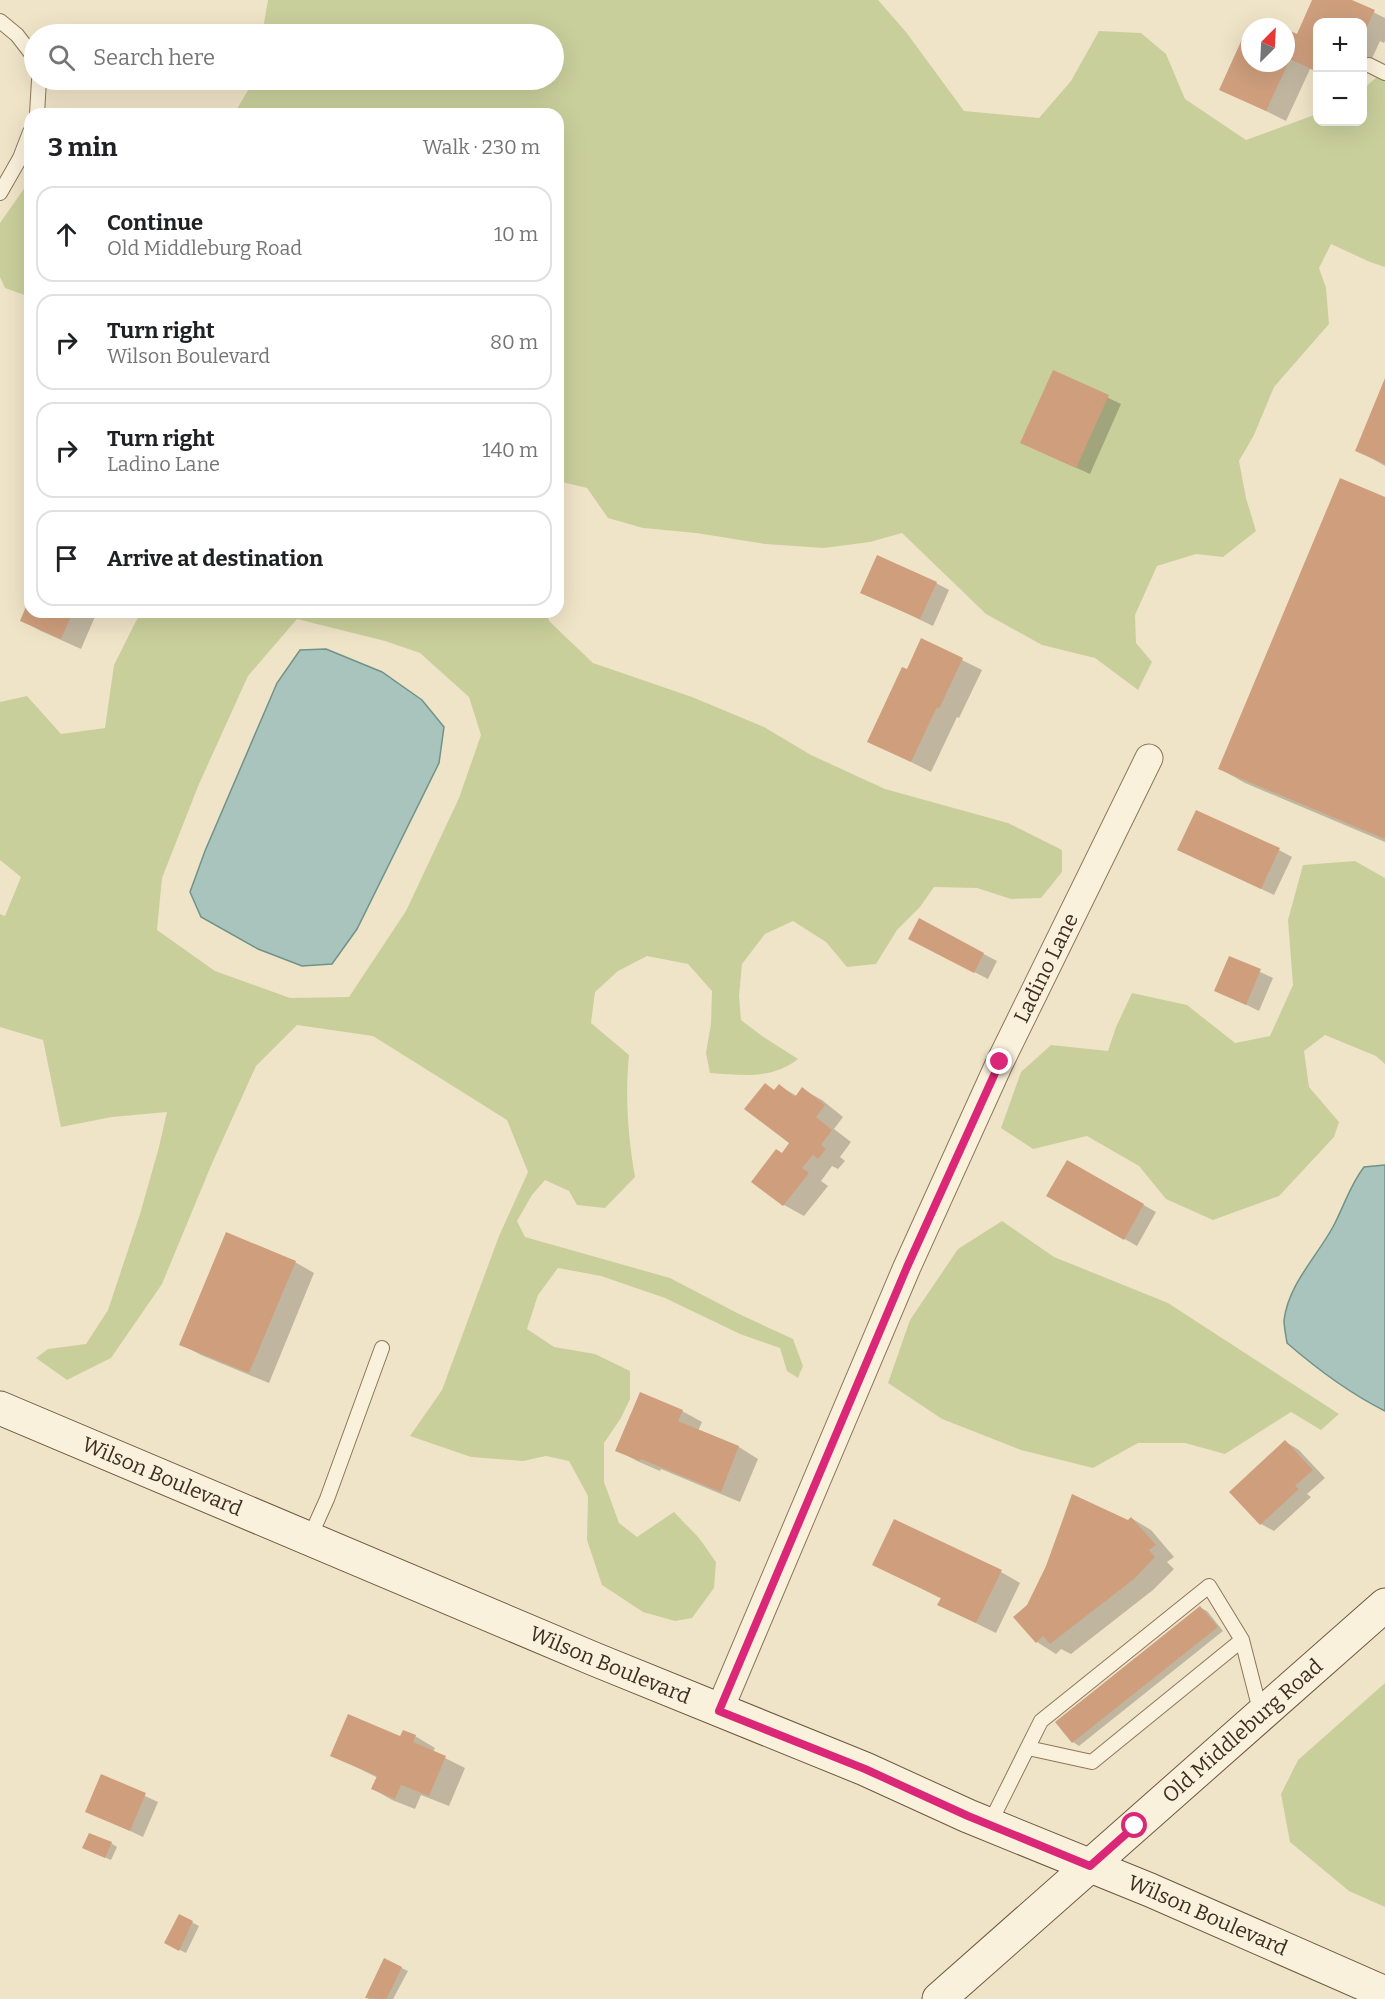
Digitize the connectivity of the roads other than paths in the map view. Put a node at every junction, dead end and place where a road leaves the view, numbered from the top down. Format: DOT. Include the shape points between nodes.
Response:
graph roads {
  1 [pos="0,21"];
  2 [pos="24,44"];
  3 [pos="1369,64"];
  4 [pos="1385,73"];
  5 [pos="38,90"];
  6 [pos="37,108"];
  7 [pos="24,148"];
  8 [pos="0,193"];
  9 [pos="1149,758"];
  10 [pos="382,1348"];
  11 [pos="0,1408"];
  12 [pos="309,1539"];
  13 [pos="1385,1605"];
  14 [pos="1242,1640"];
  15 [pos="719,1711"];
  16 [pos="1261,1715"];
  17 [pos="1028,1748"];
  18 [pos="989,1825"];
  19 [pos="1090,1866"];
  20 [pos="1385,1993"];
  21 [pos="939,1999"];
  1 -- 2 [label="lane"];
  3 -- 4 [label="lane"];
  5 -- 6 [label="lane"];
  7 -- 8 [label="lane"];
  9 -- 15 [label="street, Ladino Lane" via="1000,1062 907,1267"];
  10 -- 12 [label="lane"];
  11 -- 12 [label="main road, Wilson Boulevard"];
  12 -- 15 [label="main road, Wilson Boulevard"];
  13 -- 16 [label="main road, Old Middleburg Road"];
  14 -- 16 [label="lane"];
  14 -- 17 [label="lane" via="1092,1762"];
  14 -- 17 [label="lane" via="1209,1586 1041,1721"];
  15 -- 18 [label="main road, Wilson Boulevard" via="865,1769"];
  16 -- 19 [label="main road, Old Middleburg Road"];
  17 -- 18 [label="lane"];
  18 -- 19 [label="main road, Wilson Boulevard"];
  19 -- 20 [label="main road, Wilson Boulevard"];
  19 -- 21 [label="main road, Old Middleburg Road"];
}
